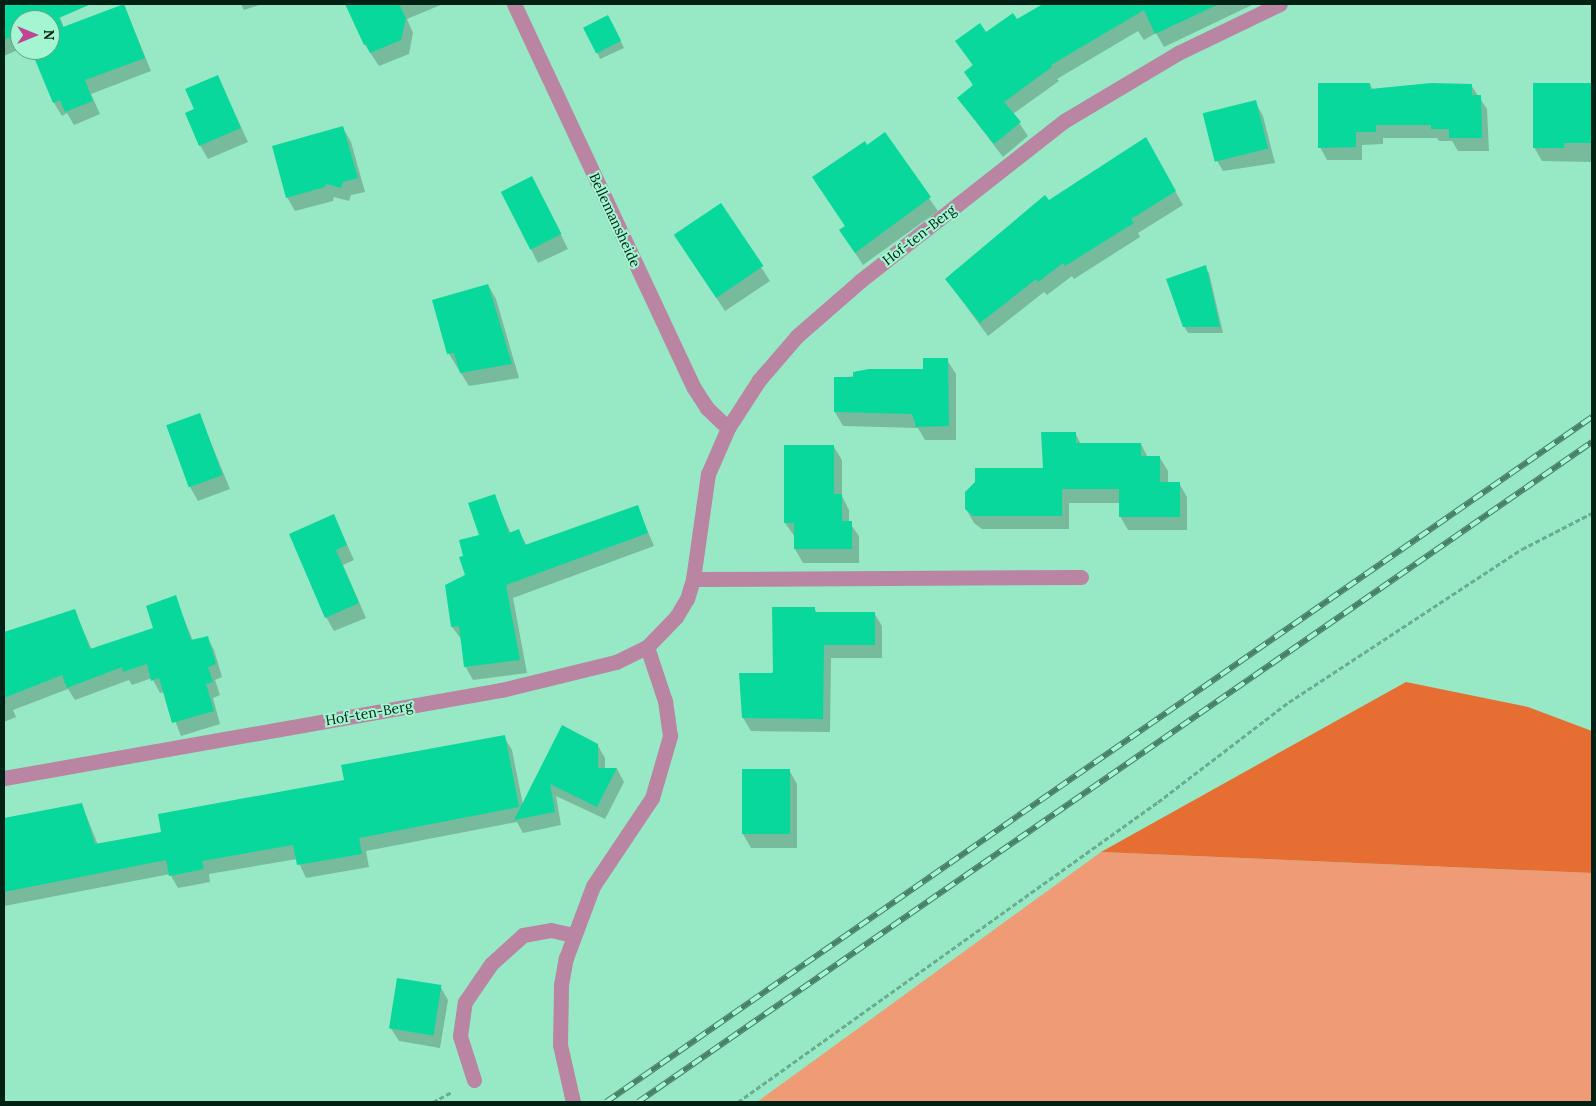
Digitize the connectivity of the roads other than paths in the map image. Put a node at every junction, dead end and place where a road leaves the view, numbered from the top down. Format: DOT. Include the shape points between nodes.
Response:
graph roads {
  1 [pos="514,4"];
  2 [pos="1280,4"];
  3 [pos="728,428"];
  4 [pos="693,578"];
  5 [pos="1081,578"];
  6 [pos="647,647"];
  7 [pos="4,778"];
  8 [pos="573,935"];
  9 [pos="474,1080"];
  10 [pos="573,1102"];
  1 -- 3 [label="street, Bellemansheide" via="694,388 707,408"];
  2 -- 3 [label="street, Hof-ten-Berg" via="1178,53 1064,121 860,281 797,336 759,380"];
  3 -- 4 [label="street, Hof-ten-Berg" via="708,474"];
  4 -- 5 [label="street"];
  4 -- 6 [label="street, Hof-ten-Berg" via="687,599 676,617"];
  6 -- 7 [label="street, Hof-ten-Berg" via="616,662 501,690"];
  6 -- 8 [label="street" via="669,718 665,760 652,798 593,886"];
  8 -- 9 [label="street" via="551,930 523,935 491,964 465,1002 460,1036"];
  8 -- 10 [label="street" via="561,985 560,1045"];
}
